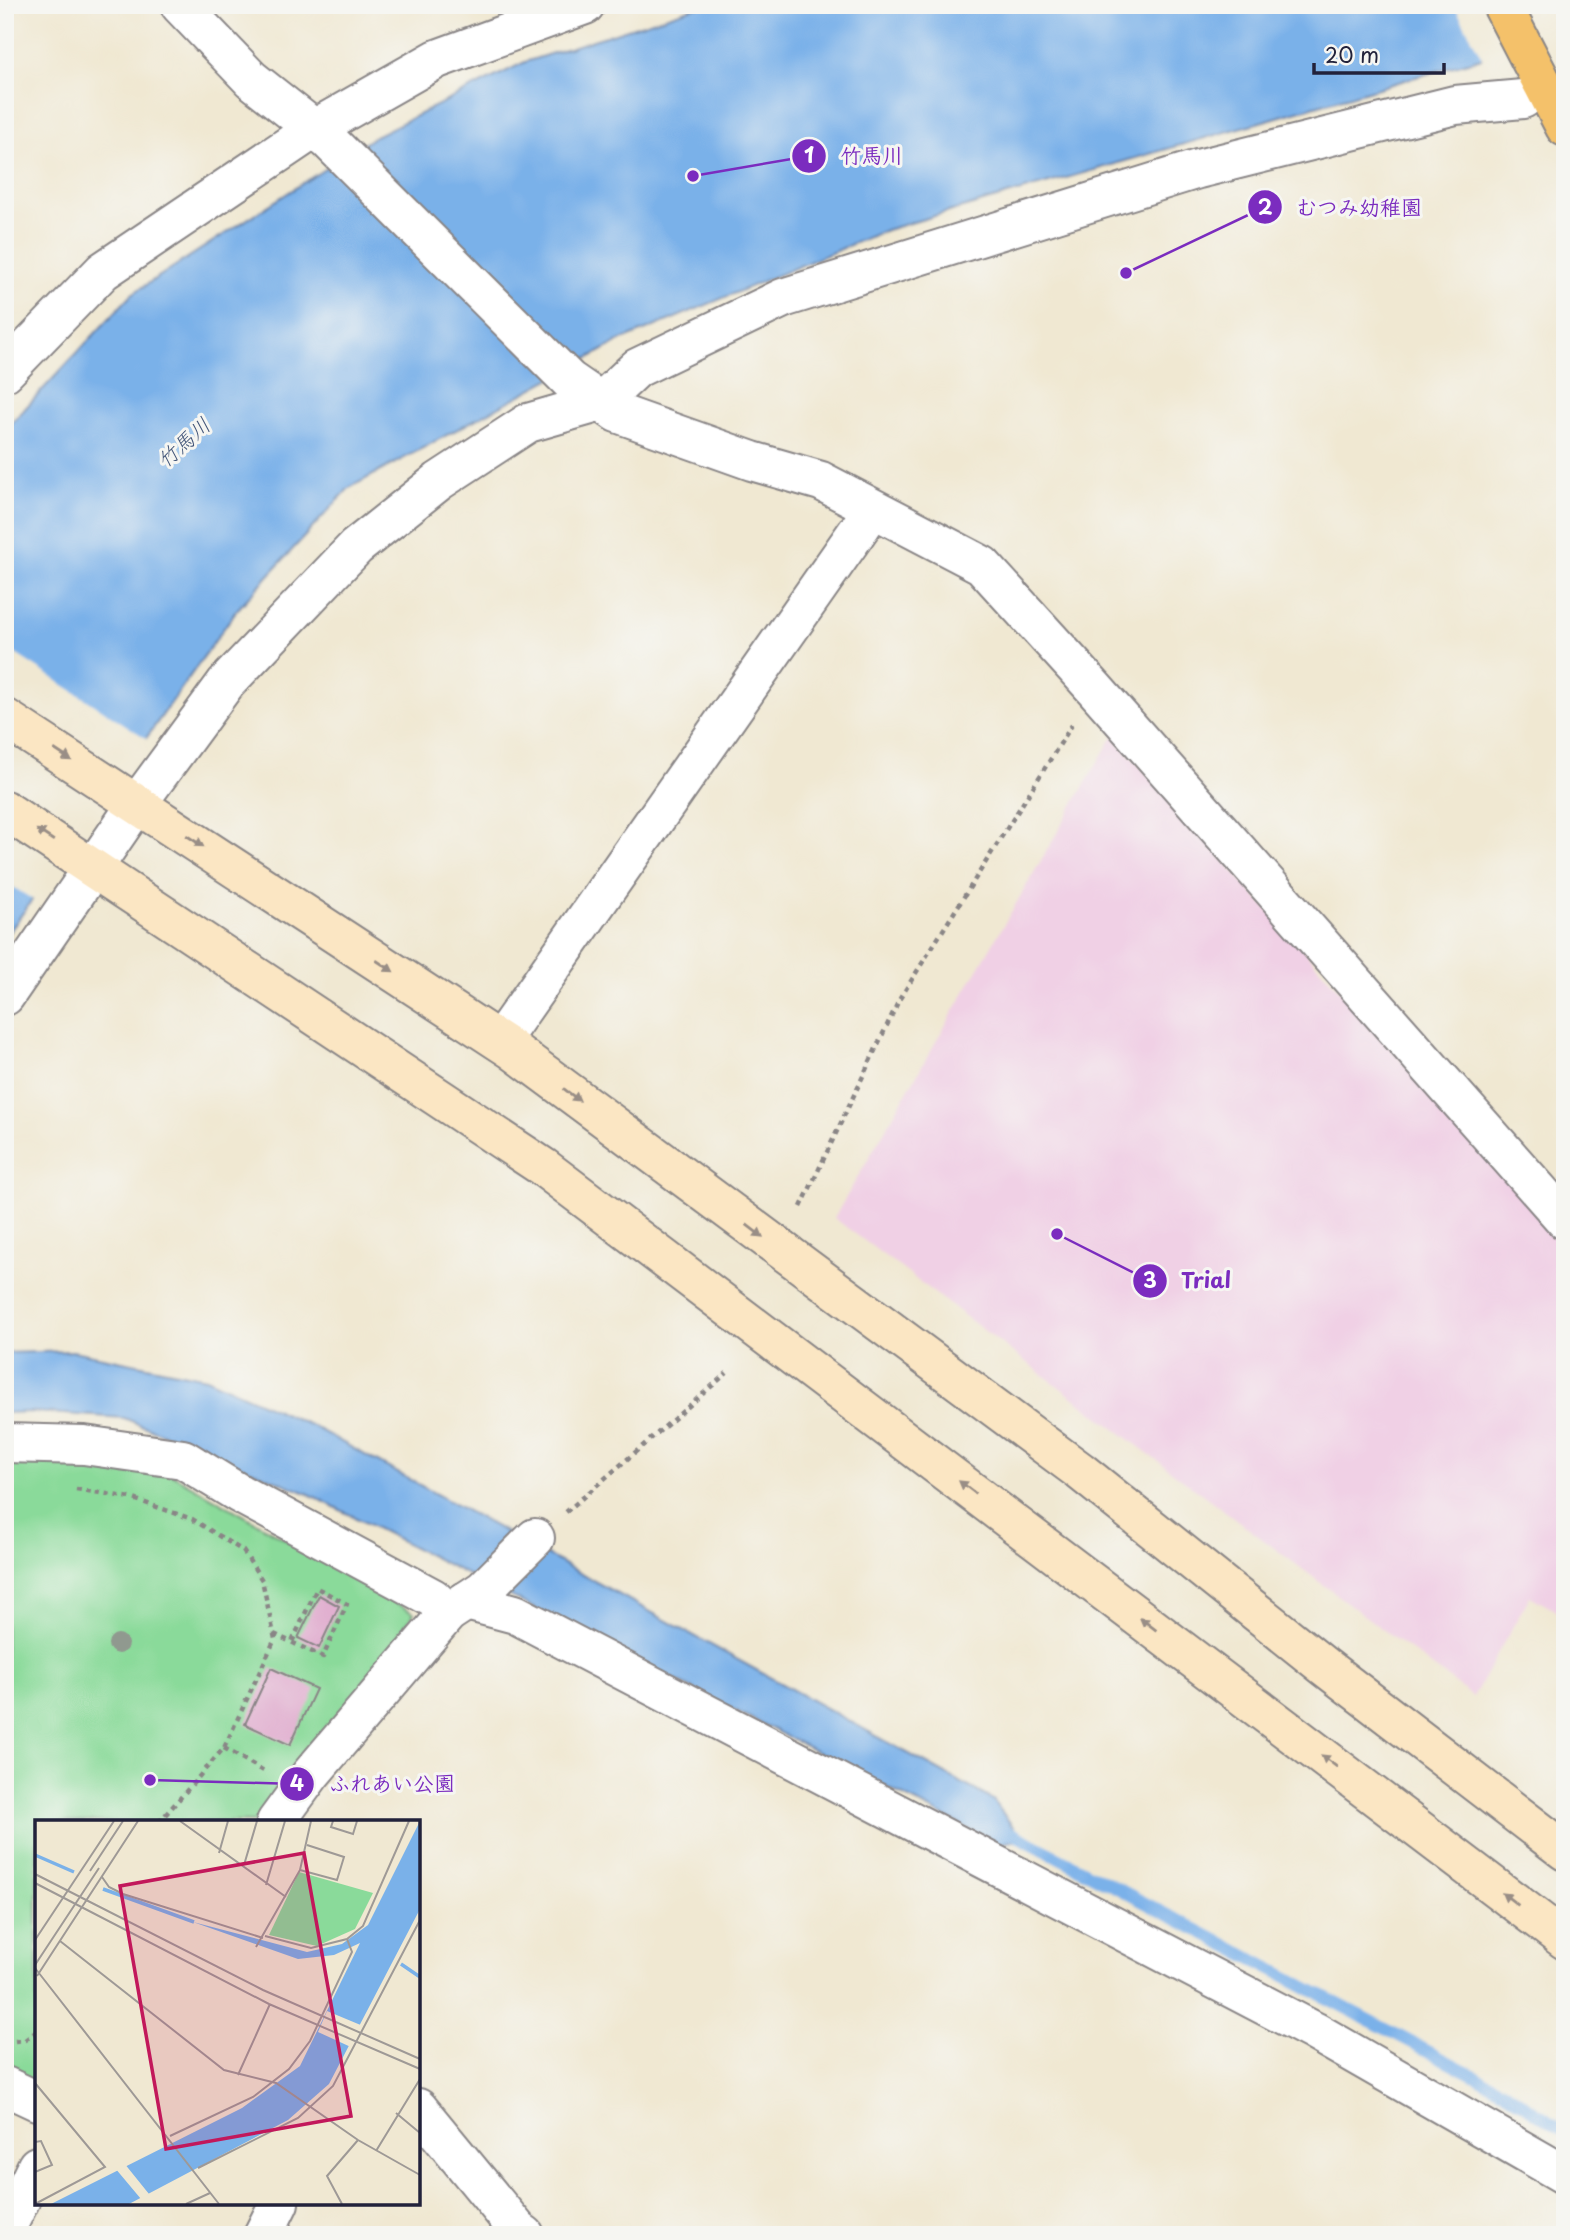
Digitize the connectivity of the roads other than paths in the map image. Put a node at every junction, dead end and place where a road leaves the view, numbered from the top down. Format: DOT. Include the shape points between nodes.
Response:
graph roads {
  1 [pos="180,5"];
  2 [pos="585,5"];
  3 [pos="1502,5"];
  4 [pos="1523,99"];
  5 [pos="1565,127"];
  6 [pos="321,134"];
  7 [pos="5,372"];
  8 [pos="601,402"];
  9 [pos="873,509"];
  10 [pos="5,718"];
  11 [pos="132,800"];
  12 [pos="5,810"];
  13 [pos="89,864"];
  14 [pos="5,996"];
  15 [pos="500,1041"];
  16 [pos="1565,1220"];
  17 [pos="5,1443"];
  18 [pos="535,1538"];
  19 [pos="466,1601"];
  20 [pos="277,1820"];
  21 [pos="1565,1851"];
  22 [pos="1565,1940"];
  23 [pos="5,2086"];
  24 [pos="35,2100"];
  25 [pos="420,2110"];
  26 [pos="35,2170"];
  27 [pos="1565,2175"];
  28 [pos="278,2205"];
  29 [pos="5,2231"];
  30 [pos="519,2233"];
  31 [pos="263,2235"];
  1 -- 6 [label="street" via="251,79"];
  2 -- 6 [label="street" via="437,59"];
  3 -- 5 [label="main road"];
  4 -- 8 [label="street" via="1455,105 1198,169 783,298 637,368"];
  6 -- 7 [label="street" via="103,271"];
  6 -- 8 [label="street" via="569,380"];
  8 -- 9 [label="street" via="617,413 821,481"];
  8 -- 11 [label="street" via="528,423 439,481 356,547 226,683"];
  9 -- 15 [label="street"];
  9 -- 16 [label="street" via="982,565"];
  10 -- 11 [label="street, one-way"];
  11 -- 13 [label="street"];
  11 -- 15 [label="street, one-way"];
  13 -- 12 [label="street, one-way"];
  13 -- 14 [label="street"];
  22 -- 13 [label="street, one-way" via="543,1167"];
  15 -- 21 [label="street, one-way" via="1080,1471"];
  17 -- 19 [label="street" via="84,1445 183,1460 433,1598"];
  18 -- 19 [label="street"];
  19 -- 20 [label="street" via="311,1774"];
  19 -- 27 [label="street" via="514,1614 1314,2031"];
  23 -- 24 [label="street"];
  25 -- 30 [label="street"];
  26 -- 29 [label="street"];
  28 -- 31 [label="street"];
}
